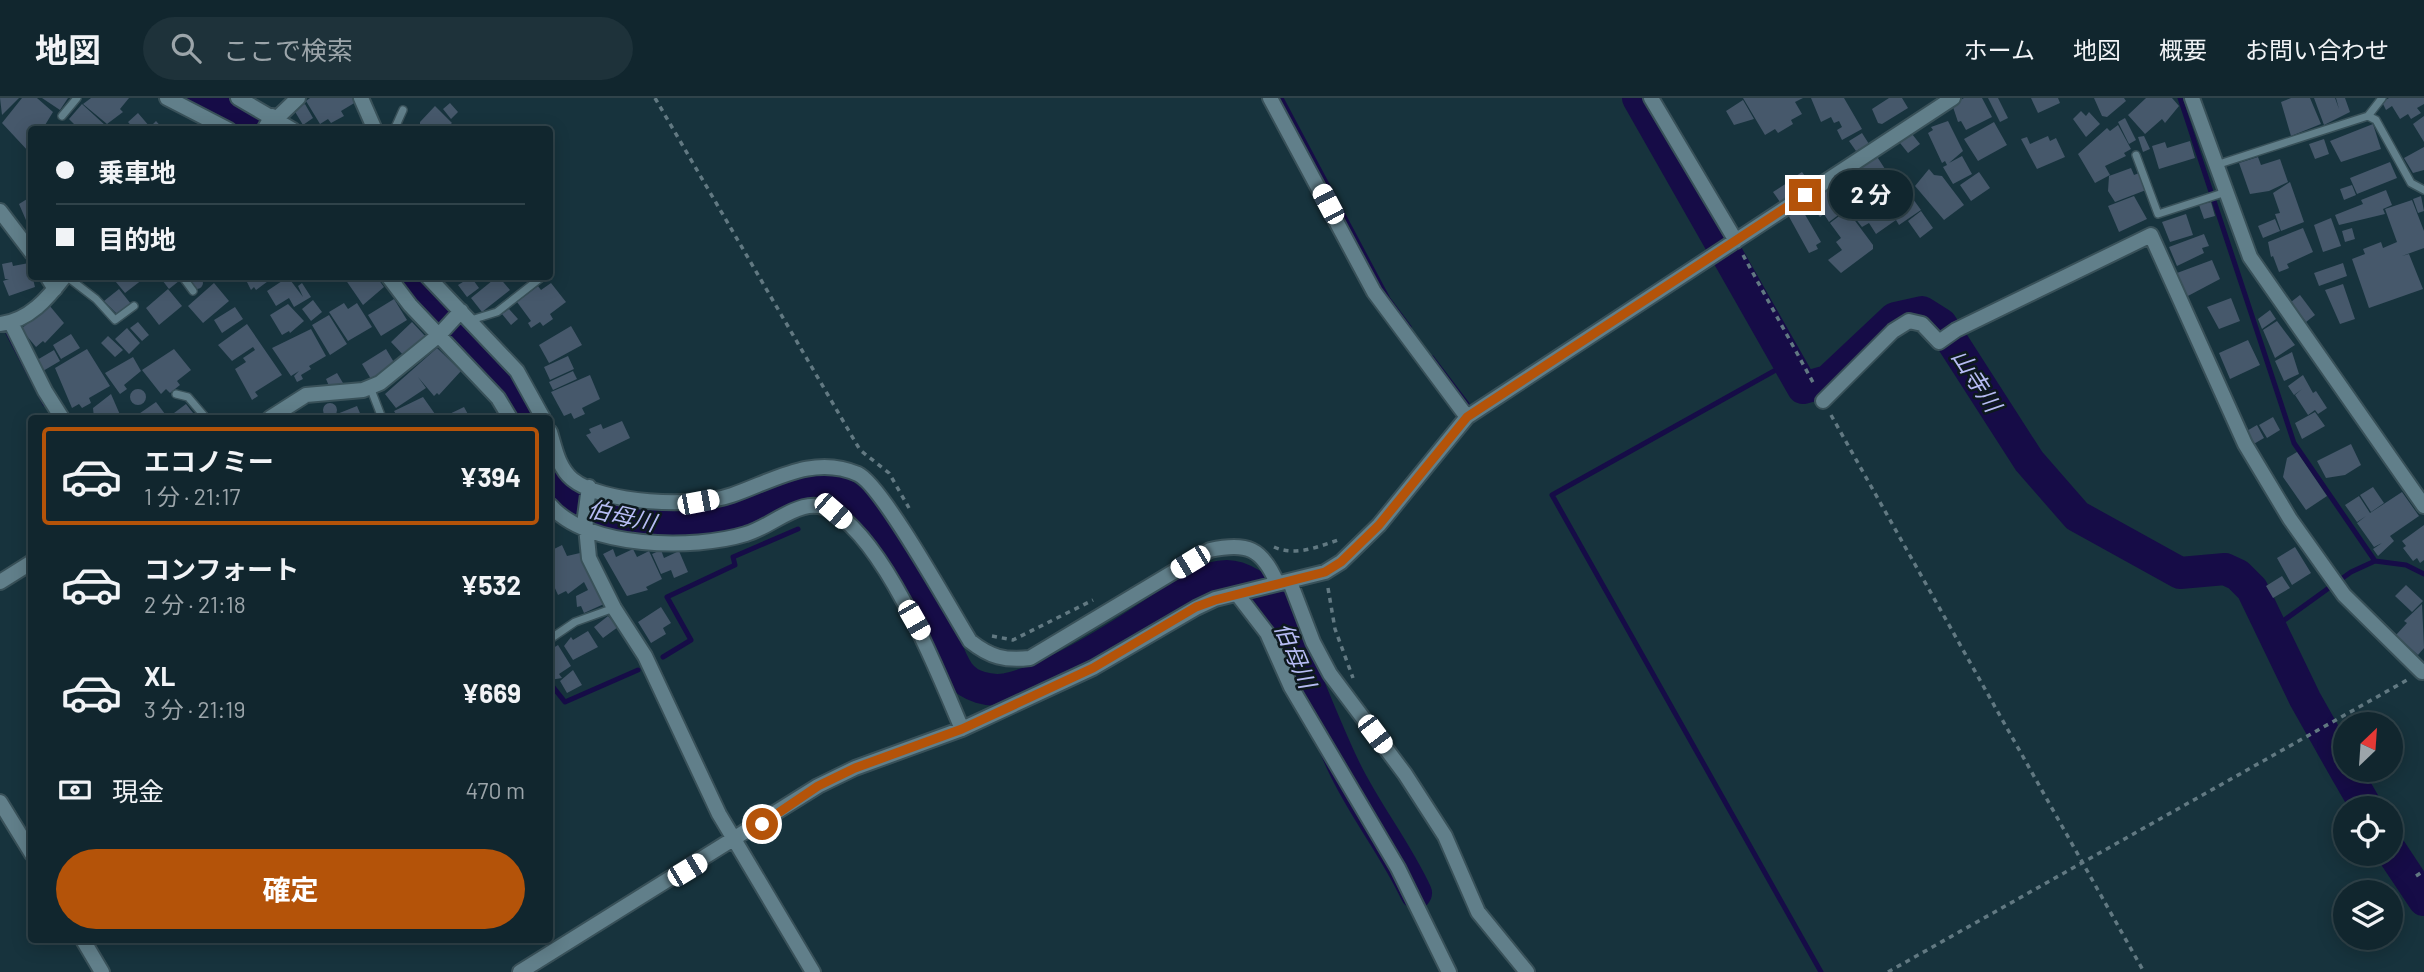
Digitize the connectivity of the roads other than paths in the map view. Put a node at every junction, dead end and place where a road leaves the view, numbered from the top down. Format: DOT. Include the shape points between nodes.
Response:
graph roads {
  1 [pos="77,98"];
  2 [pos="167,98"];
  3 [pos="238,98"];
  4 [pos="298,98"];
  5 [pos="361,98"];
  6 [pos="1270,98"];
  7 [pos="1651,98"];
  8 [pos="1953,98"];
  9 [pos="2192,98"];
  10 [pos="2382,98"];
  11 [pos="403,110"];
  12 [pos="62,116"];
  13 [pos="2368,116"];
  14 [pos="274,118"];
  15 [pos="221,126"];
  16 [pos="267,126"];
  17 [pos="287,126"];
  18 [pos="373,126"];
  19 [pos="396,126"];
  20 [pos="2136,155"];
  21 [pos="2216,165"];
  22 [pos="2424,190"];
  23 [pos="2226,192"];
  24 [pos="0,211"];
  25 [pos="1736,241"];
  26 [pos="28,248"];
  27 [pos="49,280"];
  28 [pos="62,280"];
  29 [pos="70,280"];
  30 [pos="185,280"];
  31 [pos="391,280"];
  32 [pos="431,280"];
  33 [pos="538,280"];
  34 [pos="55,289"];
  35 [pos="192,291"];
  36 [pos="134,306"];
  37 [pos="466,316"];
  38 [pos="6,323"];
  39 [pos="439,335"];
  40 [pos="370,387"];
  41 [pos="176,394"];
  42 [pos="1823,401"];
  43 [pos="60,415"];
  44 [pos="203,415"];
  45 [pos="275,415"];
  46 [pos="381,415"];
  47 [pos="508,415"];
  48 [pos="541,415"];
  49 [pos="1467,417"];
  50 [pos="553,441"];
  51 [pos="588,493"];
  52 [pos="2424,506"];
  53 [pos="553,508"];
  54 [pos="586,524"];
  55 [pos="28,564"];
  56 [pos="0,582"];
  57 [pos="1283,583"];
  58 [pos="1237,594"];
  59 [pos="614,608"];
  60 [pos="553,637"];
  61 [pos="2422,672"];
  62 [pos="962,729"];
  63 [pos="0,803"];
  64 [pos="734,841"];
  65 [pos="28,848"];
  66 [pos="85,943"];
  67 [pos="102,972"];
  68 [pos="520,972"];
  69 [pos="813,972"];
  70 [pos="1449,972"];
  71 [pos="1527,972"];
  1 -- 12 [label="lane"];
  2 -- 15 [label="street"];
  3 -- 14 [label="street"];
  4 -- 14 [label="street"];
  5 -- 18 [label="street"];
  6 -- 49 [label="street" via="1374,292"];
  7 -- 25 [label="street"];
  8 -- 25 [label="street"];
  9 -- 21 [label="street"];
  10 -- 13 [label="lane"];
  11 -- 19 [label="lane"];
  13 -- 21 [label="lane"];
  13 -- 22 [label="lane" via="2376,120 2411,183"];
  14 -- 16 [label="street"];
  14 -- 17 [label="street"];
  20 -- 23 [label="lane" via="2158,214"];
  21 -- 23 [label="street"];
  23 -- 52 [label="street" via="2250,257"];
  24 -- 26 [label="street"];
  25 -- 49 [label="street"];
  27 -- 34 [label="street"];
  28 -- 34 [label="street"];
  29 -- 36 [label="lane" via="115,320"];
  30 -- 35 [label="lane"];
  31 -- 39 [label="street"];
  32 -- 37 [label="street"];
  33 -- 37 [label="lane" via="497,312"];
  34 -- 38 [label="street" via="33,312"];
  37 -- 39 [label="street"];
  37 -- 48 [label="street" via="516,371"];
  38 -- 43 [label="street"];
  39 -- 40 [label="street"];
  39 -- 47 [label="street"];
  40 -- 45 [label="street" via="306,395"];
  40 -- 46 [label="lane"];
  41 -- 44 [label="lane" via="188,397"];
  42 -- 61 [label="street" via="1893,331 1909,321 1922,324 1939,342 2151,235 2245,444 2290,519 2344,596"];
  49 -- 57 [label="street" via="1379,525 1341,562 1325,572"];
  50 -- 51 [label="street" via="562,468"];
  51 -- 54 [label="street"];
  51 -- 57 [label="street" via="664,503 698,502 730,496 788,471 820,467 860,474 889,508 970,641 1005,660 1030,658 1210,550 1234,546 1252,550 1268,561"];
  53 -- 54 [label="street"];
  54 -- 59 [label="street" via="589,558"];
  54 -- 62 [label="street" via="624,539 684,542 748,534 803,507 816,505 833,511 867,546 894,586 923,637"];
  55 -- 56 [label="street"];
  57 -- 58 [label="street"];
  57 -- 71 [label="street" via="1330,674 1445,836 1478,912"];
  58 -- 62 [label="street" via="1196,607 1093,668"];
  58 -- 70 [label="street" via="1267,633 1291,687 1398,868"];
  59 -- 60 [label="lane" via="575,622"];
  59 -- 64 [label="street" via="645,656"];
  62 -- 64 [label="street" via="818,786"];
  63 -- 65 [label="street"];
  64 -- 68 [label="street"];
  64 -- 69 [label="street"];
  66 -- 67 [label="street"];
}
